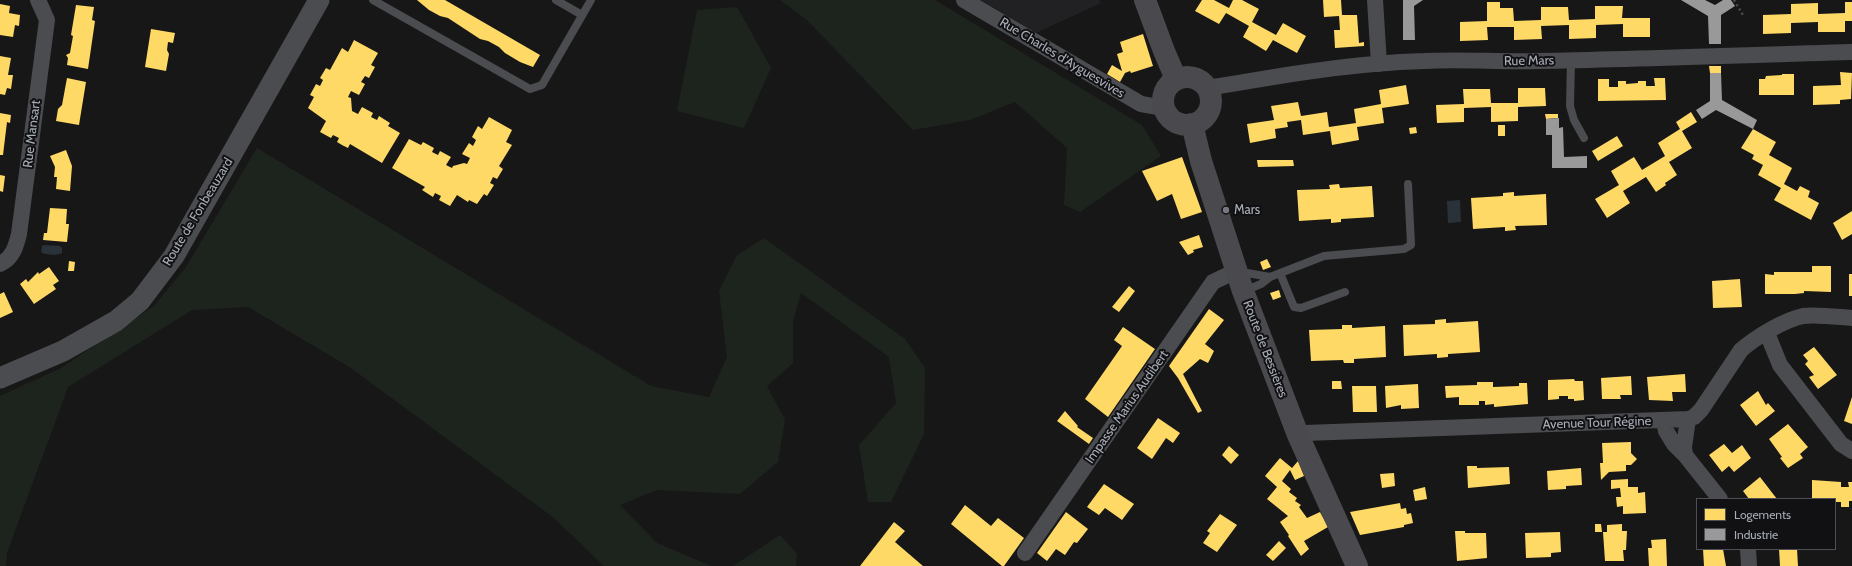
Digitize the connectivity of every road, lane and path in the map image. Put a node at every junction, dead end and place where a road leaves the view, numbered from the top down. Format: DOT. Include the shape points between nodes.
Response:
graph roads {
  1 [pos="38,0"];
  2 [pos="319,0"];
  3 [pos="373,0"];
  4 [pos="556,0"];
  5 [pos="591,0"];
  6 [pos="964,0"];
  7 [pos="1145,0"];
  8 [pos="1375,0"];
  9 [pos="1734,0"];
  10 [pos="1743,14"];
  11 [pos="582,15"];
  12 [pos="1852,52"];
  13 [pos="1571,60"];
  14 [pos="1379,64"];
  15 [pos="1176,79"];
  16 [pos="1208,88"];
  17 [pos="1164,108"];
  18 [pos="1192,124"];
  19 [pos="1584,138"];
  20 [pos="1408,184"];
  21 [pos="0,264"];
  22 [pos="1280,273"];
  23 [pos="1270,277"];
  24 [pos="1239,279"];
  25 [pos="1345,292"];
  26 [pos="1852,318"];
  27 [pos="1767,333"];
  28 [pos="0,378"];
  29 [pos="1688,419"];
  30 [pos="1664,420"];
  31 [pos="1298,435"];
  32 [pos="1852,451"];
  33 [pos="1685,455"];
  34 [pos="1719,498"];
  35 [pos="1748,550"];
  36 [pos="1025,553"];
  37 [pos="1357,566"];
  38 [pos="1749,566"];
  1 -- 21 [label="street, Rue Mansart" via="47,20 19,234 14,251"];
  2 -- 28 [label="street, Route de Fonbeauzard" via="174,256 140,301 116,321 63,351"];
  3 -- 11 [label="lane" via="530,89 542,85"];
  4 -- 11 [label="lane"];
  5 -- 11 [label="lane"];
  6 -- 17 [label="street, Rue Charles d'Ayguesvives" via="1141,104"];
  7 -- 15 [label="main road"];
  8 -- 14 [label="street"];
  9 -- 10 [label="path"];
  12 -- 13 [label="street, Rue Mars"];
  13 -- 14 [label="street, Rue Mars" via="1424,60"];
  13 -- 19 [label="lane" via="1570,106"];
  14 -- 16 [label="street, Rue Mars"];
  15 -- 16 [label="main road" via="1193,77"];
  15 -- 17 [label="main road" via="1166,88 1163,97"];
  16 -- 18 [label="main road" via="1211,104 1207,115"];
  17 -- 18 [label="main road" via="1172,120"];
  18 -- 24 [label="main road, Route de Bessières" via="1201,161"];
  20 -- 22 [label="lane" via="1411,244 1404,249 1324,256"];
  22 -- 23 [label="lane"];
  22 -- 25 [label="lane" via="1294,307 1301,308"];
  23 -- 24 [label="lane" via="1247,273"];
  23 -- 24 [label="lane" via="1261,284"];
  24 -- 31 [label="main road, Route de Bessières"];
  24 -- 36 [label="street, Impasse Marius Audibert" via="1213,282"];
  26 -- 27 [label="street" via="1804,316"];
  27 -- 29 [label="street" via="1741,350 1701,410 1694,418"];
  27 -- 32 [label="street" via="1780,365 1841,444"];
  29 -- 30 [label="street, Avenue Tour Régine"];
  29 -- 33 [label="street"];
  30 -- 31 [label="street, Avenue Tour Régine"];
  30 -- 33 [label="street" via="1666,431"];
  31 -- 37 [label="main road, Route de Bessières"];
  33 -- 34 [label="street"];
  35 -- 38 [label="street"];
}
